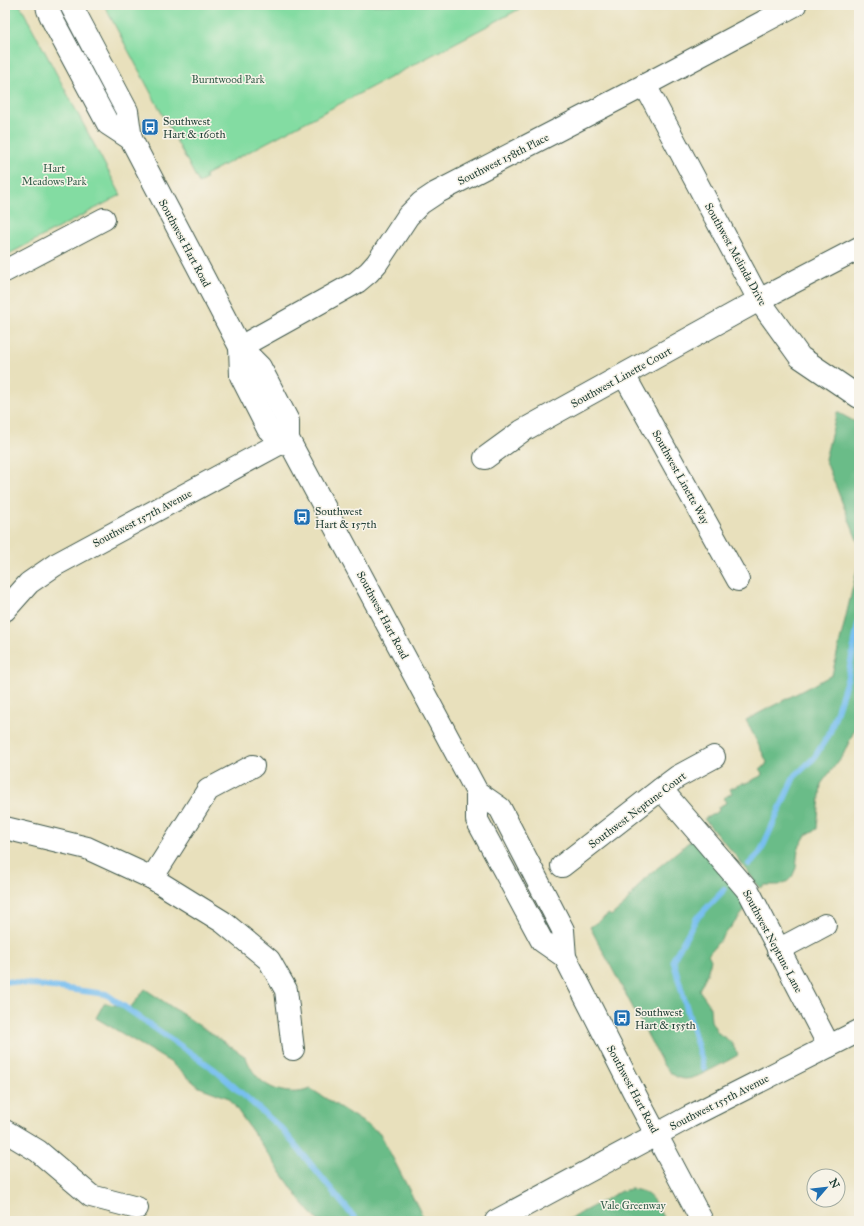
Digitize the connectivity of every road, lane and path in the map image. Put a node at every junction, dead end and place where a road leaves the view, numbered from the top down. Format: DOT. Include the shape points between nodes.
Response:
graph roads {
  1 [pos="47,5"];
  2 [pos="71,5"];
  3 [pos="795,5"];
  4 [pos="645,85"];
  5 [pos="131,139"];
  6 [pos="104,219"];
  7 [pos="859,248"];
  8 [pos="5,271"];
  9 [pos="760,300"];
  10 [pos="240,347"];
  11 [pos="624,375"];
  12 [pos="859,397"];
  13 [pos="288,439"];
  14 [pos="485,458"];
  15 [pos="738,580"];
  16 [pos="5,610"];
  17 [pos="714,757"];
  18 [pos="253,766"];
  19 [pos="661,789"];
  20 [pos="5,828"];
  21 [pos="562,866"];
  22 [pos="152,878"];
  23 [pos="825,925"];
  24 [pos="778,950"];
  25 [pos="859,1030"];
  26 [pos="829,1046"];
  27 [pos="293,1049"];
  28 [pos="5,1131"];
  29 [pos="657,1134"];
  30 [pos="137,1208"];
  31 [pos="496,1221"];
  32 [pos="702,1221"];
  1 -- 5 [label="street, Southwest Hart Road" via="108,124"];
  2 -- 5 [label="street, Southwest Hart Road" via="127,111"];
  3 -- 4 [label="street, Southwest 158th Place"];
  4 -- 9 [label="street, Southwest Melinda Drive"];
  4 -- 10 [label="street, Southwest 158th Place" via="436,193 408,216 377,263 357,282"];
  5 -- 10 [label="street, Southwest Hart Road"];
  6 -- 8 [label="street"];
  7 -- 9 [label="street"];
  9 -- 11 [label="street, Southwest Linette Court"];
  9 -- 12 [label="street, Southwest Melinda Drive" via="800,357"];
  10 -- 13 [label="street, Southwest Hart Road" via="260,367 288,421"];
  11 -- 14 [label="street, Southwest Linette Court" via="522,431"];
  11 -- 15 [label="street, Southwest Linette Way"];
  13 -- 16 [label="street, Southwest 157th Avenue" via="55,565 29,584"];
  13 -- 29 [label="street, Southwest Hart Road" via="477,792 500,808 563,930 565,957"];
  17 -- 19 [label="street, Southwest Neptune Court"];
  18 -- 22 [label="street" via="208,790"];
  19 -- 21 [label="street, Southwest Neptune Court"];
  19 -- 24 [label="street, Southwest Neptune Lane" via="749,892"];
  20 -- 22 [label="street" via="87,848"];
  22 -- 27 [label="street" via="223,922 269,960 286,990"];
  23 -- 24 [label="street"];
  24 -- 26 [label="street, Southwest Neptune Lane"];
  25 -- 26 [label="street, Southwest 155th Avenue"];
  26 -- 29 [label="street, Southwest 155th Avenue"];
  28 -- 30 [label="street" via="38,1152 92,1196"];
  29 -- 31 [label="street, Southwest 155th Avenue"];
  29 -- 32 [label="street, Southwest Hart Road"];
}
